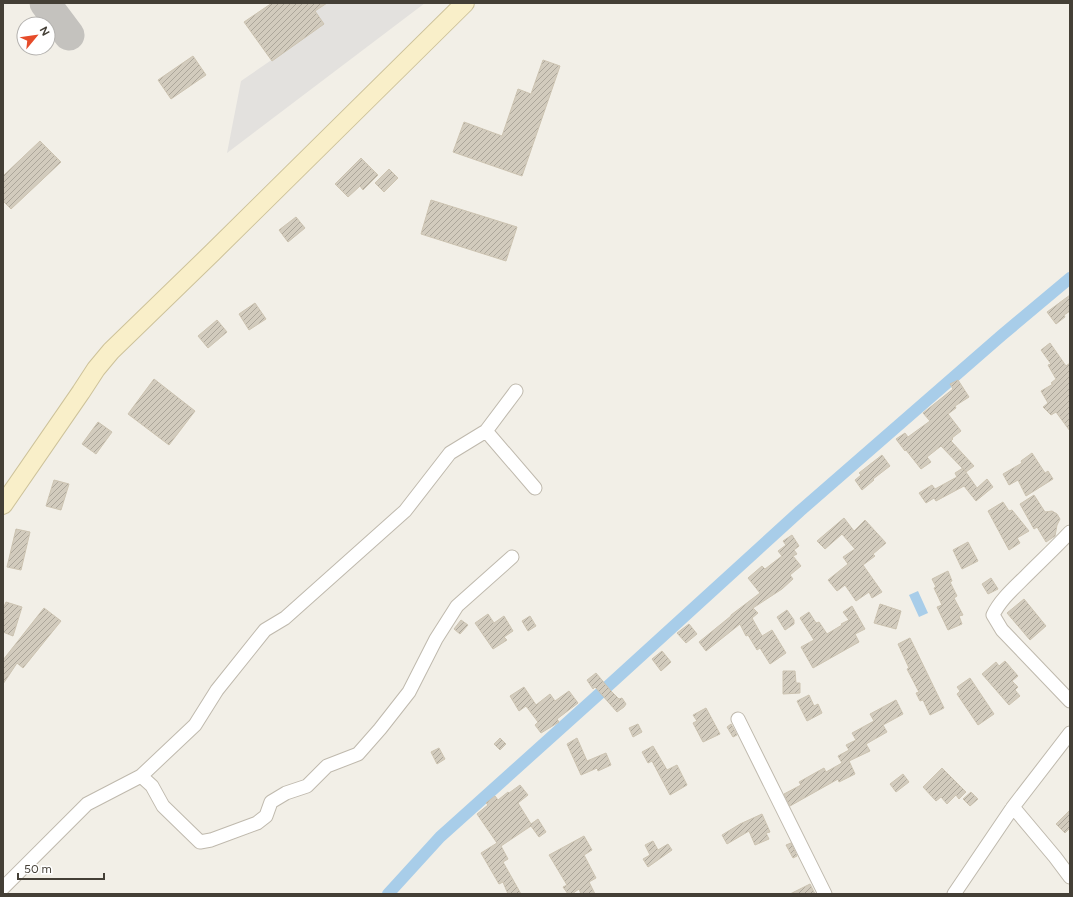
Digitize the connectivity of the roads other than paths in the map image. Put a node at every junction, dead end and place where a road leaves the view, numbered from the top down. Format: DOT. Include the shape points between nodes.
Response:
graph roads {
  1 [pos="464,3"];
  2 [pos="516,391"];
  3 [pos="486,430"];
  4 [pos="535,488"];
  5 [pos="3,505"];
  6 [pos="1070,532"];
  7 [pos="512,557"];
  8 [pos="1070,701"];
  9 [pos="738,719"];
  10 [pos="1070,733"];
  11 [pos="141,776"];
  12 [pos="1013,807"];
  13 [pos="1070,877"];
  14 [pos="3,888"];
  15 [pos="824,894"];
  16 [pos="954,894"];
  1 -- 5 [label="main road" via="111,351"];
  2 -- 3 [label="street"];
  3 -- 4 [label="street"];
  3 -- 11 [label="street" via="450,453 405,511 285,618 265,630 218,690 195,725"];
  6 -- 8 [label="street" via="1008,594 996,608 993,616 1002,630"];
  7 -- 11 [label="street" via="457,606 436,639 409,692 358,754 327,766 307,786 271,802 266,816 257,823 200,842 162,806 152,786"];
  9 -- 15 [label="street"];
  10 -- 12 [label="street"];
  11 -- 14 [label="street" via="87,804"];
  12 -- 13 [label="street"];
  12 -- 16 [label="street"];
}
